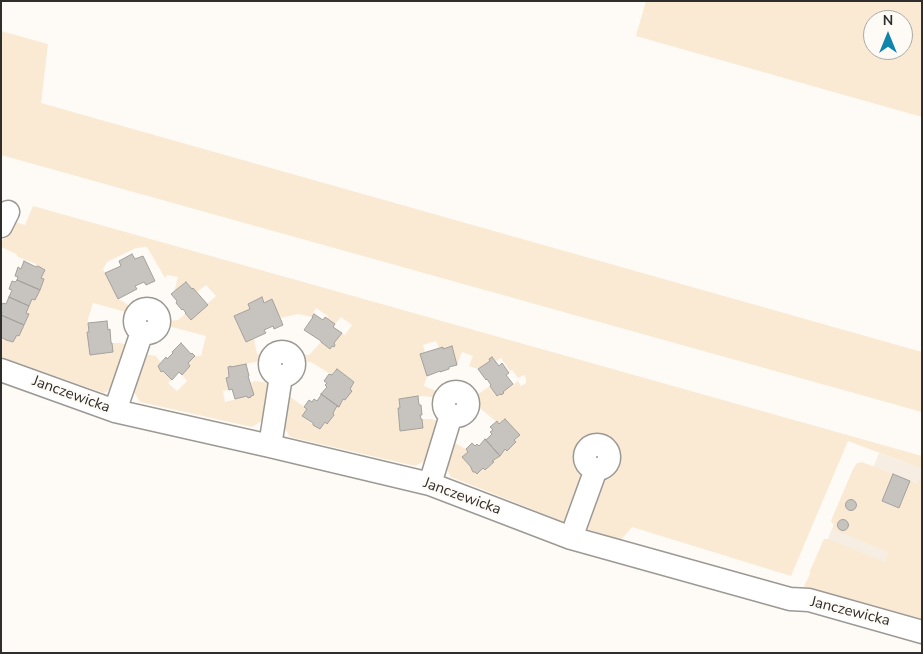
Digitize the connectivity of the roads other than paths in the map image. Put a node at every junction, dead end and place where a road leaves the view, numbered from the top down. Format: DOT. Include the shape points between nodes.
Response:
graph roads {
  1 [pos="142,332"];
  2 [pos="1,370"];
  3 [pos="281,376"];
  4 [pos="115,411"];
  5 [pos="451,415"];
  6 [pos="270,446"];
  7 [pos="596,469"];
  8 [pos="430,484"];
  9 [pos="571,538"];
  10 [pos="922,632"];
  1 -- 4 [label="street"];
  2 -- 4 [label="street, Janczewicka"];
  3 -- 6 [label="street"];
  4 -- 6 [label="street, Janczewicka"];
  5 -- 8 [label="street"];
  6 -- 8 [label="street, Janczewicka"];
  7 -- 9 [label="street"];
  8 -- 9 [label="street, Janczewicka"];
  9 -- 10 [label="street, Janczewicka"];
}
